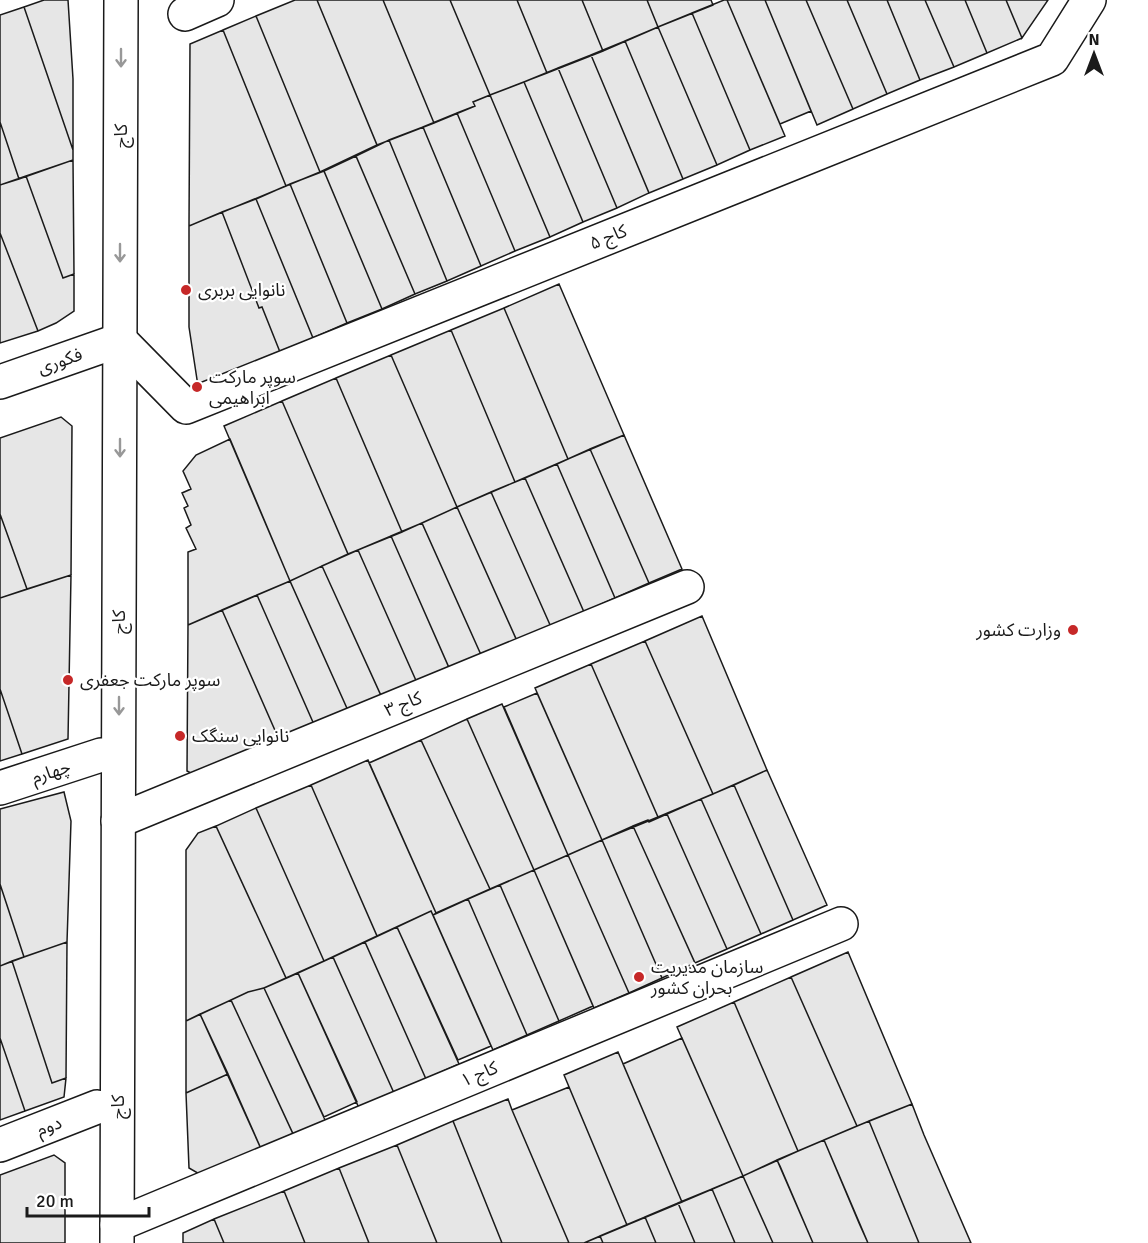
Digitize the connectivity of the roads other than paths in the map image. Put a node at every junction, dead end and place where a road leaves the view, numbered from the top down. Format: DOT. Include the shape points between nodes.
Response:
graph roads {
  1 [pos="121,0"];
  2 [pos="218,0"];
  3 [pos="1089,0"];
  4 [pos="185,14"];
  5 [pos="120,340"];
  6 [pos="0,382"];
  7 [pos="687,587"];
  8 [pos="101,755"];
  9 [pos="0,788"];
  10 [pos="118,820"];
  11 [pos="841,924"];
  12 [pos="98,1107"];
  13 [pos="0,1144"];
  14 [pos="117,1234"];
  1 -- 5 [label="street, کاج, one-way"];
  2 -- 4 [label="street"];
  3 -- 5 [label="street, کاج ۵" via="1052,59 186,407"];
  5 -- 6 [label="street, فکوری"];
  5 -- 10 [label="street, کاج, one-way"];
  7 -- 10 [label="street, کاج ۳"];
  8 -- 9 [label="street, چهارم"];
  10 -- 14 [label="street, کاج"];
  11 -- 14 [label="street, کاج ۱"];
  12 -- 13 [label="street, دوم"];
}
